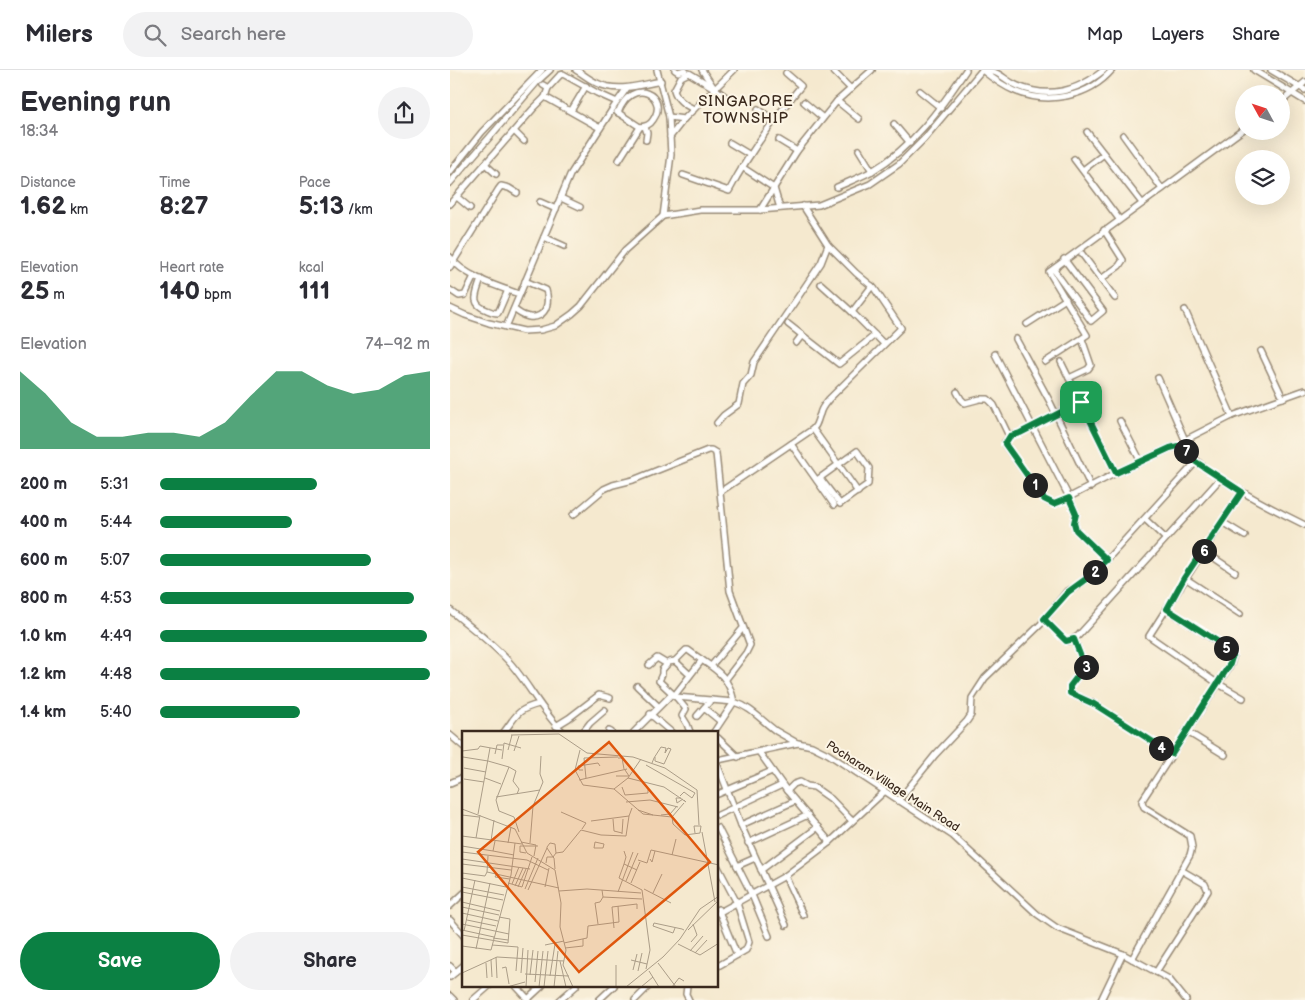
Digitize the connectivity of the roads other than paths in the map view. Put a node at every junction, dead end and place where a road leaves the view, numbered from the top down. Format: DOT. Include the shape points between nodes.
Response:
graph roads {
  1 [pos="542,70"];
  2 [pos="550,70"];
  3 [pos="576,70"];
  4 [pos="657,70"];
  5 [pos="674,70"];
  6 [pos="685,70"];
  7 [pos="702,70"];
  8 [pos="734,70"];
  9 [pos="872,70"];
  10 [pos="966,70"];
  11 [pos="982,70"];
  12 [pos="1104,70"];
  13 [pos="1112,70"];
  14 [pos="1254,70"];
  15 [pos="1271,70"];
  16 [pos="833,71"];
  17 [pos="786,74"];
  18 [pos="539,76"];
  19 [pos="661,81"];
  20 [pos="1305,82"];
  21 [pos="586,86"];
  22 [pos="1299,87"];
  23 [pos="627,88"];
  24 [pos="714,88"];
  25 [pos="851,89"];
  26 [pos="1305,90"];
  27 [pos="920,91"];
  28 [pos="1293,93"];
  29 [pos="1290,95"];
  30 [pos="545,98"];
  31 [pos="730,100"];
  32 [pos="837,101"];
  33 [pos="1305,101"];
  34 [pos="617,102"];
  35 [pos="804,102"];
  36 [pos="941,108"];
  37 [pos="612,109"];
  38 [pos="694,109"];
  39 [pos="758,109"];
  40 [pos="571,111"];
  41 [pos="618,113"];
  42 [pos="669,117"];
  43 [pos="823,118"];
  44 [pos="684,119"];
  45 [pos="859,119"];
  46 [pos="774,120"];
  47 [pos="894,124"];
  48 [pos="642,127"];
  49 [pos="600,128"];
  50 [pos="514,131"];
  51 [pos="1087,132"];
  52 [pos="1123,135"];
  53 [pos="1235,136"];
  54 [pos="670,137"];
  55 [pos="646,140"];
  56 [pos="779,140"];
  57 [pos="524,141"];
  58 [pos="730,143"];
  59 [pos="910,143"];
  60 [pos="859,150"];
  61 [pos="797,151"];
  62 [pos="750,154"];
  63 [pos="1104,154"];
  64 [pos="1074,158"];
  65 [pos="619,160"];
  66 [pos="485,164"];
  67 [pos="742,167"];
  68 [pos="1082,170"];
  69 [pos="872,171"];
  70 [pos="450,172"];
  71 [pos="496,174"];
  72 [pos="682,175"];
  73 [pos="450,183"];
  74 [pos="837,187"];
  75 [pos="774,188"];
  76 [pos="1162,189"];
  77 [pos="517,193"];
  78 [pos="457,197"];
  79 [pos="560,198"];
  80 [pos="540,202"];
  81 [pos="1142,203"];
  82 [pos="450,204"];
  83 [pos="803,206"];
  84 [pos="580,207"];
  85 [pos="470,208"];
  86 [pos="780,208"];
  87 [pos="556,209"];
  88 [pos="760,210"];
  89 [pos="663,216"];
  90 [pos="1119,219"];
  91 [pos="1104,230"];
  92 [pos="544,237"];
  93 [pos="564,246"];
  94 [pos="828,246"];
  95 [pos="1082,254"];
  96 [pos="1064,260"];
  97 [pos="451,262"];
  98 [pos="474,276"];
  99 [pos="481,279"];
  100 [pos="1101,279"];
  101 [pos="525,281"];
  102 [pos="821,284"];
  103 [pos="872,286"];
  104 [pos="450,290"];
  105 [pos="508,290"];
  106 [pos="519,294"];
  107 [pos="1115,298"];
  108 [pos="1066,299"];
  109 [pos="450,308"];
  110 [pos="514,309"];
  111 [pos="1185,310"];
  112 [pos="852,312"];
  113 [pos="788,324"];
  114 [pos="1026,324"];
  115 [pos="506,327"];
  116 [pos="802,335"];
  117 [pos="875,335"];
  118 [pos="1016,339"];
  119 [pos="1082,339"];
  120 [pos="796,343"];
  121 [pos="884,344"];
  122 [pos="1261,351"];
  123 [pos="995,354"];
  124 [pos="1045,362"];
  125 [pos="1061,362"];
  126 [pos="1069,378"];
  127 [pos="1158,378"];
  128 [pos="1305,390"];
  129 [pos="957,392"];
  130 [pos="1283,398"];
  131 [pos="1081,402"];
  132 [pos="1056,414"];
  133 [pos="1232,416"];
  134 [pos="1120,421"];
  135 [pos="717,423"];
  136 [pos="1034,426"];
  137 [pos="813,429"];
  138 [pos="1010,436"];
  139 [pos="1186,440"];
  140 [pos="791,444"];
  141 [pos="1183,448"];
  142 [pos="1141,462"];
  143 [pos="1196,462"];
  144 [pos="838,464"];
  145 [pos="1116,473"];
  146 [pos="818,479"];
  147 [pos="1220,479"];
  148 [pos="1091,487"];
  149 [pos="720,492"];
  150 [pos="858,492"];
  151 [pos="1242,492"];
  152 [pos="1069,498"];
  153 [pos="834,505"];
  154 [pos="573,515"];
  155 [pos="1145,519"];
  156 [pos="1222,522"];
  157 [pos="1305,525"];
  158 [pos="1245,536"];
  159 [pos="1165,538"];
  160 [pos="1204,551"];
  161 [pos="1107,560"];
  162 [pos="1235,572"];
  163 [pos="1184,578"];
  164 [pos="1167,609"];
  165 [pos="450,610"];
  166 [pos="1240,614"];
  167 [pos="1044,619"];
  168 [pos="742,628"];
  169 [pos="1074,639"];
  170 [pos="702,660"];
  171 [pos="675,661"];
  172 [pos="667,664"];
  173 [pos="649,665"];
  174 [pos="711,666"];
  175 [pos="690,675"];
  176 [pos="726,679"];
  177 [pos="1217,683"];
  178 [pos="638,686"];
  179 [pos="674,695"];
  180 [pos="610,698"];
  181 [pos="1243,698"];
  182 [pos="711,700"];
  183 [pos="734,702"];
  184 [pos="539,704"];
  185 [pos="658,706"];
  186 [pos="704,708"];
  187 [pos="605,710"];
  188 [pos="650,714"];
  189 [pos="697,716"];
  190 [pos="720,721"];
  191 [pos="556,726"];
  192 [pos="505,731"];
  193 [pos="561,731"];
  194 [pos="584,731"];
  195 [pos="635,731"];
  196 [pos="670,731"];
  197 [pos="689,731"];
  198 [pos="715,731"];
  199 [pos="1186,731"];
  200 [pos="450,735"];
  201 [pos="719,739"];
  202 [pos="798,743"];
  203 [pos="462,745"];
  204 [pos="759,752"];
  205 [pos="1172,754"];
  206 [pos="1225,755"];
  207 [pos="738,757"];
  208 [pos="719,760"];
  209 [pos="719,769"];
  210 [pos="772,771"];
  211 [pos="462,778"];
  212 [pos="450,783"];
  213 [pos="782,785"];
  214 [pos="727,790"];
  215 [pos="787,791"];
  216 [pos="884,792"];
  217 [pos="719,794"];
  218 [pos="795,801"];
  219 [pos="898,801"];
  220 [pos="734,808"];
  221 [pos="719,815"];
  222 [pos="808,815"];
  223 [pos="852,821"];
  224 [pos="741,826"];
  225 [pos="818,827"];
  226 [pos="719,833"];
  227 [pos="830,842"];
  228 [pos="748,843"];
  229 [pos="755,858"];
  230 [pos="738,866"];
  231 [pos="719,869"];
  232 [pos="761,870"];
  233 [pos="1181,870"];
  234 [pos="786,876"];
  235 [pos="768,886"];
  236 [pos="462,895"];
  237 [pos="752,895"];
  238 [pos="737,903"];
  239 [pos="450,906"];
  240 [pos="719,911"];
  241 [pos="719,913"];
  242 [pos="803,915"];
  243 [pos="450,920"];
  244 [pos="786,925"];
  245 [pos="462,934"];
  246 [pos="769,936"];
  247 [pos="1123,954"];
  248 [pos="737,956"];
  249 [pos="1132,959"];
  250 [pos="450,966"];
  251 [pos="719,966"];
  252 [pos="462,967"];
  253 [pos="456,972"];
  254 [pos="1156,972"];
  255 [pos="450,977"];
  256 [pos="487,988"];
  257 [pos="518,988"];
  258 [pos="540,988"];
  259 [pos="574,988"];
  260 [pos="612,988"];
  261 [pos="647,988"];
  262 [pos="687,988"];
  263 [pos="606,993"];
  264 [pos="450,996"];
  265 [pos="454,1000"];
  266 [pos="473,1000"];
  267 [pos="528,1000"];
  268 [pos="560,1000"];
  269 [pos="599,1000"];
  270 [pos="606,1000"];
  271 [pos="635,1000"];
  272 [pos="689,1000"];
  273 [pos="1102,1000"];
  274 [pos="1186,1000"];
  1 -- 18 [label="street"];
  2 -- 18 [label="street"];
  3 -- 23 [label="street" via="598,84"];
  4 -- 19 [label="street"];
  5 -- 6 [label="street"];
  7 -- 24 [label="street"];
  8 -- 24 [label="street"];
  9 -- 25 [label="street"];
  10 -- 36 [label="street"];
  11 -- 12 [label="street" via="997,72 1016,86 1042,93 1068,91"];
  11 -- 13 [label="street" via="1015,92 1038,98 1058,98 1083,92"];
  11 -- 83 [label="street" via="899,164 870,184 819,205"];
  14 -- 28 [label="street"];
  15 -- 22 [label="street"];
  16 -- 25 [label="street"];
  17 -- 46 [label="street" via="801,86"];
  18 -- 70 [label="street" via="482,132"];
  18 -- 73 [label="street"];
  19 -- 23 [label="street"];
  19 -- 42 [label="street"];
  20 -- 22 [label="street"];
  21 -- 30 [label="street" via="562,74 545,86"];
  21 -- 34 [label="street"];
  21 -- 40 [label="street"];
  22 -- 26 [label="street"];
  22 -- 28 [label="street"];
  23 -- 34 [label="street"];
  24 -- 31 [label="street"];
  24 -- 38 [label="street"];
  24 -- 38 [label="street" via="689,73 681,77 674,90 676,97"];
  25 -- 32 [label="street"];
  27 -- 36 [label="street"];
  28 -- 29 [label="street"];
  28 -- 33 [label="street"];
  30 -- 40 [label="street"];
  30 -- 50 [label="street"];
  32 -- 43 [label="street"];
  32 -- 45 [label="street"];
  34 -- 37 [label="street"];
  35 -- 43 [label="street"];
  36 -- 59 [label="street"];
  37 -- 41 [label="street"];
  37 -- 49 [label="street"];
  38 -- 44 [label="street"];
  39 -- 46 [label="street"];
  40 -- 49 [label="street"];
  41 -- 48 [label="street"];
  41 -- 48 [label="street" via="634,92 647,94 659,107 651,124"];
  42 -- 44 [label="street"];
  42 -- 54 [label="street"];
  43 -- 61 [label="street"];
  44 -- 54 [label="street"];
  46 -- 62 [label="street"];
  47 -- 59 [label="street"];
  48 -- 55 [label="street" via="647,133"];
  48 -- 65 [label="street"];
  49 -- 79 [label="street" via="570,175"];
  50 -- 57 [label="street"];
  50 -- 66 [label="street"];
  51 -- 63 [label="street"];
  52 -- 76 [label="street"];
  53 -- 76 [label="street"];
  54 -- 89 [label="street"];
  56 -- 61 [label="street"];
  58 -- 62 [label="street"];
  59 -- 69 [label="street"];
  60 -- 69 [label="street"];
  61 -- 75 [label="street"];
  62 -- 67 [label="street"];
  63 -- 68 [label="street"];
  63 -- 81 [label="street"];
  64 -- 68 [label="street"];
  66 -- 71 [label="street"];
  66 -- 78 [label="street"];
  67 -- 72 [label="street" via="729,191"];
  67 -- 75 [label="street"];
  68 -- 90 [label="street"];
  69 -- 74 [label="street"];
  75 -- 86 [label="street"];
  75 -- 88 [label="street"];
  76 -- 81 [label="street"];
  77 -- 97 [label="street" via="502,186"];
  78 -- 82 [label="street"];
  78 -- 85 [label="street"];
  79 -- 84 [label="street"];
  79 -- 87 [label="street"];
  80 -- 87 [label="street"];
  81 -- 90 [label="street"];
  83 -- 86 [label="street"];
  83 -- 94 [label="street"];
  86 -- 88 [label="street"];
  87 -- 92 [label="street"];
  88 -- 89 [label="street" via="700,210"];
  89 -- 115 [label="street" via="625,250 581,306 566,319 541,330"];
  90 -- 91 [label="street"];
  91 -- 96 [label="street"];
  91 -- 100 [label="street" via="1123,260"];
  92 -- 93 [label="street"];
  92 -- 101 [label="street"];
  94 -- 103 [label="street"];
  94 -- 135 [label="street" via="821,263 754,362 738,404"];
  95 -- 100 [label="street"];
  96 -- 96 [label="street" via="1104,310 1091,321 1054,270"];
  96 -- 108 [label="street" via="1049,272"];
  97 -- 98 [label="street"];
  98 -- 99 [label="street"];
  98 -- 104 [label="street" via="464,295 459,296"];
  99 -- 105 [label="street"];
  99 -- 105 [label="street" via="475,300 482,308 498,313"];
  100 -- 107 [label="street"];
  101 -- 106 [label="street"];
  101 -- 110 [label="street" via="546,290 544,312 531,318 521,316"];
  102 -- 112 [label="street"];
  103 -- 112 [label="street"];
  103 -- 121 [label="street" via="901,328"];
  105 -- 106 [label="street"];
  106 -- 110 [label="street"];
  108 -- 114 [label="street"];
  108 -- 119 [label="street" via="1087,333"];
  109 -- 115 [label="street"];
  110 -- 115 [label="street"];
  111 -- 133 [label="street"];
  112 -- 117 [label="street"];
  113 -- 116 [label="street"];
  116 -- 117 [label="street" via="840,364"];
  116 -- 120 [label="street"];
  117 -- 121 [label="street"];
  118 -- 132 [label="street"];
  119 -- 124 [label="street"];
  119 -- 126 [label="street" via="1091,365"];
  121 -- 137 [label="street" via="829,399"];
  122 -- 130 [label="street"];
  123 -- 136 [label="street"];
  125 -- 126 [label="street"];
  126 -- 131 [label="street"];
  127 -- 139 [label="street"];
  128 -- 130 [label="street"];
  129 -- 138 [label="street" via="965,403 984,399 991,402"];
  130 -- 133 [label="street"];
  131 -- 132 [label="street"];
  131 -- 145 [label="street"];
  132 -- 136 [label="street"];
  132 -- 148 [label="street"];
  133 -- 139 [label="street"];
  134 -- 142 [label="street"];
  136 -- 138 [label="street"];
  136 -- 152 [label="street"];
  137 -- 140 [label="street"];
  137 -- 144 [label="street"];
  138 -- 152 [label="street" via="1005,445 1044,499 1054,504"];
  139 -- 141 [label="street"];
  140 -- 146 [label="street"];
  140 -- 149 [label="street"];
  141 -- 142 [label="street" via="1175,446"];
  141 -- 143 [label="street"];
  142 -- 145 [label="street"];
  143 -- 147 [label="street"];
  143 -- 155 [label="street"];
  144 -- 146 [label="street"];
  144 -- 150 [label="street"];
  144 -- 150 [label="street" via="860,452 869,468 869,482"];
  145 -- 148 [label="street"];
  146 -- 150 [label="street" via="839,504"];
  146 -- 153 [label="street"];
  147 -- 151 [label="street"];
  147 -- 159 [label="street"];
  148 -- 152 [label="street"];
  149 -- 154 [label="street" via="717,457 708,450 613,485"];
  149 -- 168 [label="street" via="730,591"];
  151 -- 156 [label="street"];
  151 -- 157 [label="street"];
  152 -- 161 [label="street" via="1076,514 1076,530"];
  155 -- 159 [label="street"];
  155 -- 161 [label="street"];
  156 -- 158 [label="street"];
  156 -- 160 [label="street"];
  159 -- 169 [label="street"];
  160 -- 162 [label="street"];
  160 -- 163 [label="street"];
  161 -- 167 [label="street" via="1068,592"];
  163 -- 164 [label="street"];
  163 -- 166 [label="street"];
  164 -- 177 [label="street" via="1231,650 1233,658"];
  164 -- 177 [label="street" via="1149,638"];
  165 -- 184 [label="street" via="512,665"];
  167 -- 169 [label="street" via="1066,641"];
  167 -- 219 [label="street" via="980,684 972,698 968,721"];
  168 -- 174 [label="street"];
  168 -- 176 [label="street" via="749,648"];
  169 -- 205 [label="street" via="1086,665 1070,686 1070,693 1094,704"];
  170 -- 171 [label="street" via="688,650"];
  170 -- 174 [label="street"];
  170 -- 175 [label="street"];
  171 -- 172 [label="street"];
  171 -- 175 [label="street"];
  172 -- 173 [label="street" via="657,658"];
  172 -- 179 [label="street" via="659,681"];
  174 -- 176 [label="street"];
  175 -- 179 [label="street"];
  176 -- 183 [label="street"];
  177 -- 181 [label="street"];
  177 -- 199 [label="street"];
  178 -- 185 [label="street"];
  179 -- 182 [label="street"];
  179 -- 185 [label="street"];
  179 -- 197 [label="street" via="686,709 682,716"];
  180 -- 191 [label="street" via="600,695"];
  182 -- 183 [label="street"];
  182 -- 186 [label="street"];
  183 -- 190 [label="street"];
  183 -- 202 [label="street, Pocharam Village Main Road" via="750,709"];
  184 -- 191 [label="street"];
  184 -- 192 [label="street" via="522,709"];
  185 -- 188 [label="street"];
  186 -- 189 [label="street"];
  186 -- 190 [label="street"];
  187 -- 194 [label="street"];
  188 -- 195 [label="street"];
  188 -- 196 [label="street"];
  190 -- 198 [label="street"];
  191 -- 193 [label="street"];
  199 -- 205 [label="street"];
  199 -- 206 [label="street"];
  200 -- 203 [label="street"];
  201 -- 207 [label="street"];
  202 -- 204 [label="street"];
  202 -- 216 [label="street, Pocharam Village Main Road" via="828,754"];
  204 -- 207 [label="street"];
  204 -- 210 [label="street"];
  205 -- 233 [label="street" via="1142,802 1144,808 1190,836 1192,847"];
  207 -- 208 [label="street"];
  209 -- 214 [label="street"];
  210 -- 213 [label="street"];
  210 -- 214 [label="street"];
  211 -- 212 [label="street"];
  213 -- 215 [label="street"];
  213 -- 220 [label="street"];
  214 -- 217 [label="street"];
  214 -- 220 [label="street"];
  215 -- 218 [label="street"];
  215 -- 223 [label="street" via="800,782 814,787 838,805"];
  216 -- 219 [label="street, Pocharam Village Main Road"];
  216 -- 223 [label="street"];
  218 -- 222 [label="street"];
  218 -- 224 [label="street"];
  219 -- 247 [label="street, Pocharam Village Main Road" via="953,836 1049,924"];
  220 -- 221 [label="street"];
  220 -- 224 [label="street"];
  222 -- 225 [label="street"];
  222 -- 228 [label="street"];
  223 -- 227 [label="street"];
  224 -- 228 [label="street"];
  225 -- 227 [label="street"];
  225 -- 232 [label="street"];
  226 -- 230 [label="street"];
  227 -- 234 [label="street"];
  228 -- 229 [label="street"];
  229 -- 230 [label="street"];
  229 -- 232 [label="street"];
  230 -- 237 [label="street"];
  231 -- 238 [label="street"];
  232 -- 235 [label="street"];
  233 -- 249 [label="street"];
  233 -- 254 [label="street" via="1205,884 1208,891"];
  234 -- 235 [label="street"];
  234 -- 242 [label="street"];
  235 -- 237 [label="street"];
  235 -- 244 [label="street"];
  236 -- 239 [label="street"];
  237 -- 238 [label="street"];
  237 -- 246 [label="street"];
  238 -- 240 [label="street"];
  238 -- 248 [label="street" via="749,942 746,950"];
  241 -- 248 [label="street"];
  243 -- 245 [label="street"];
  247 -- 249 [label="street, Pocharam Village Main Road"];
  247 -- 273 [label="street"];
  248 -- 251 [label="street"];
  249 -- 254 [label="street, Pocharam Village Main Road"];
  250 -- 253 [label="street"];
  252 -- 253 [label="street"];
  253 -- 255 [label="street"];
  254 -- 274 [label="street, Pocharam Village Main Road" via="1172,981"];
  256 -- 266 [label="street"];
  257 -- 267 [label="street"];
  258 -- 267 [label="street"];
  259 -- 268 [label="street"];
  260 -- 263 [label="street"];
  261 -- 271 [label="street"];
  262 -- 272 [label="street"];
  263 -- 269 [label="street"];
  263 -- 270 [label="street"];
  264 -- 265 [label="street"];
}
